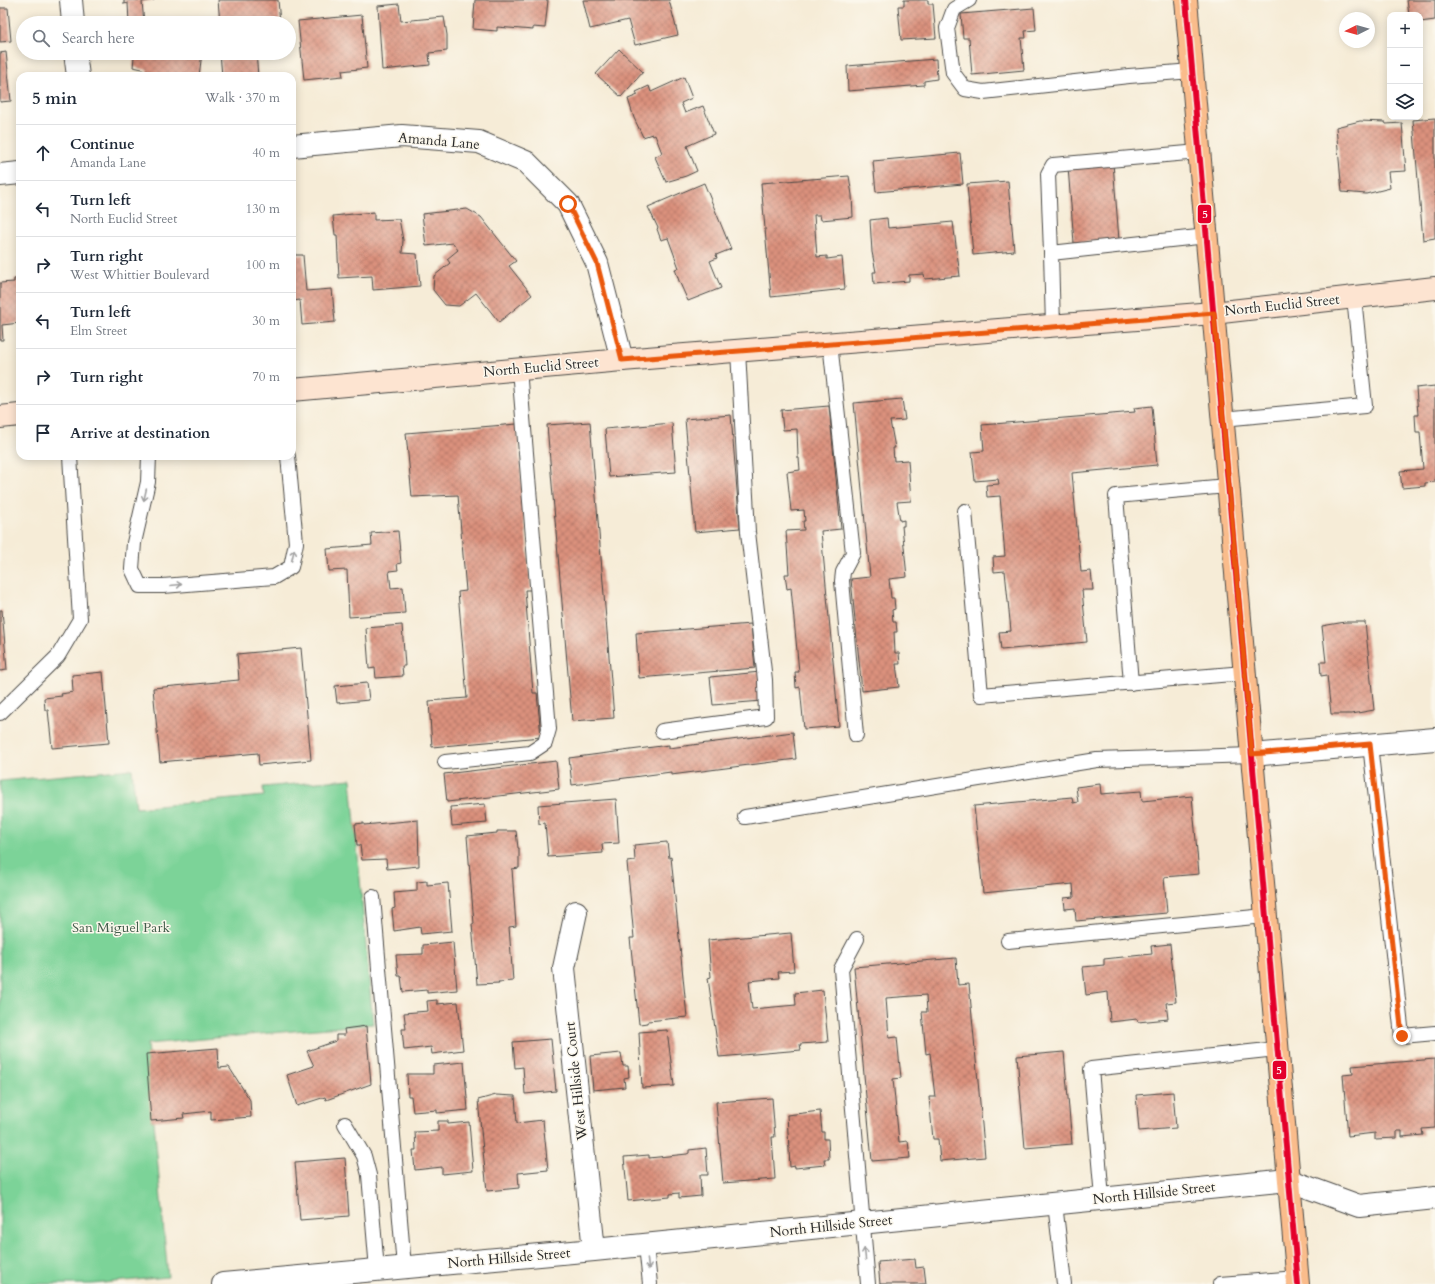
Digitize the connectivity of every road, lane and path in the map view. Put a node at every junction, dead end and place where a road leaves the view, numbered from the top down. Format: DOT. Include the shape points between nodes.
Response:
graph roads {
  1 [pos="71,0"];
  2 [pos="969,0"];
  3 [pos="1186,0"];
  4 [pos="72,16"];
  5 [pos="76,60"];
  6 [pos="1192,71"];
  7 [pos="77,72"];
  8 [pos="296,146"];
  9 [pos="1199,152"];
  10 [pos="16,173"];
  11 [pos="0,175"];
  12 [pos="1207,236"];
  13 [pos="1051,253"];
  14 [pos="1435,288"];
  15 [pos="1354,297"];
  16 [pos="1214,313"];
  17 [pos="1053,327"];
  18 [pos="830,343"];
  19 [pos="738,351"];
  20 [pos="622,360"];
  21 [pos="519,369"];
  22 [pos="296,390"];
  23 [pos="16,416"];
  24 [pos="0,417"];
  25 [pos="1222,419"];
  26 [pos="70,460"];
  27 [pos="148,460"];
  28 [pos="288,460"];
  29 [pos="1227,486"];
  30 [pos="965,511"];
  31 [pos="1244,673"];
  32 [pos="1131,682"];
  33 [pos="0,713"];
  34 [pos="662,731"];
  35 [pos="856,735"];
  36 [pos="1435,738"];
  37 [pos="1370,744"];
  38 [pos="1252,754"];
  39 [pos="445,762"];
  40 [pos="745,817"];
  41 [pos="373,897"];
  42 [pos="576,912"];
  43 [pos="1265,916"];
  44 [pos="857,939"];
  45 [pos="1008,941"];
  46 [pos="1435,1033"];
  47 [pos="1277,1049"];
  48 [pos="345,1124"];
  49 [pos="1288,1180"];
  50 [pos="1102,1198"];
  51 [pos="1435,1198"];
  52 [pos="1055,1203"];
  53 [pos="862,1223"];
  54 [pos="646,1245"];
  55 [pos="594,1250"];
  56 [pos="404,1267"];
  57 [pos="377,1270"];
  58 [pos="1298,1281"];
  59 [pos="223,1284"];
  60 [pos="650,1284"];
  61 [pos="868,1284"];
  62 [pos="1064,1284"];
  63 [pos="1220,1284"];
  1 -- 4 [label="street"];
  2 -- 6 [label="lane" via="954,9 947,28 953,73 965,90 984,92"];
  3 -- 6 [label="main road"];
  5 -- 7 [label="street"];
  6 -- 9 [label="main road"];
  8 -- 20 [label="street, Amanda Lane" via="402,136 478,142 526,162 568,204 575,217 597,263"];
  9 -- 12 [label="main road"];
  9 -- 13 [label="lane" via="1053,165 1048,174"];
  10 -- 11 [label="street"];
  12 -- 13 [label="lane"];
  12 -- 16 [label="main road"];
  13 -- 17 [label="lane"];
  14 -- 15 [label="street, North Euclid Street"];
  15 -- 16 [label="street, North Euclid Street"];
  15 -- 25 [label="lane" via="1365,406"];
  16 -- 17 [label="street, North Euclid Street"];
  16 -- 25 [label="main road"];
  17 -- 18 [label="street, North Euclid Street"];
  18 -- 19 [label="street, North Euclid Street"];
  18 -- 35 [label="lane" via="853,552 843,572 842,581"];
  19 -- 20 [label="street, North Euclid Street"];
  19 -- 34 [label="lane" via="748,532 765,680 766,717"];
  20 -- 21 [label="street, North Euclid Street"];
  21 -- 22 [label="street, North Euclid Street"];
  21 -- 39 [label="lane" via="549,729 545,743 530,753"];
  23 -- 24 [label="street"];
  25 -- 29 [label="main road"];
  26 -- 33 [label="lane" via="80,619 58,656"];
  27 -- 28 [label="lane, one-way" via="148,482 134,543 132,569 140,586 274,577 290,567 296,543"];
  29 -- 31 [label="main road"];
  29 -- 32 [label="lane" via="1116,496"];
  30 -- 32 [label="lane" via="981,695"];
  31 -- 32 [label="lane"];
  31 -- 38 [label="main road"];
  36 -- 37 [label="street"];
  37 -- 38 [label="street"];
  37 -- 46 [label="lane" via="1402,1036"];
  38 -- 40 [label="lane" via="1098,760"];
  38 -- 43 [label="main road"];
  41 -- 56 [label="lane"];
  42 -- 55 [label="street, West Hillside Court" via="564,968"];
  43 -- 45 [label="lane"];
  43 -- 47 [label="main road"];
  44 -- 53 [label="lane" via="840,969"];
  47 -- 49 [label="main road"];
  47 -- 50 [label="lane" via="1090,1069"];
  48 -- 57 [label="lane" via="364,1156 369,1175"];
  49 -- 50 [label="street, North Hillside Street"];
  49 -- 51 [label="street, North Hillside Street" via="1359,1206"];
  49 -- 58 [label="main road"];
  50 -- 52 [label="street, North Hillside Street"];
  52 -- 53 [label="street, North Hillside Street"];
  52 -- 62 [label="lane"];
  53 -- 54 [label="street, North Hillside Street"];
  61 -- 53 [label="lane, one-way"];
  54 -- 55 [label="street, North Hillside Street"];
  54 -- 60 [label="lane, one-way"];
  55 -- 56 [label="street, North Hillside Street"];
  56 -- 57 [label="street, North Hillside Street"];
  57 -- 59 [label="street, North Hillside Street"];
  58 -- 63 [label="lane"];
}
